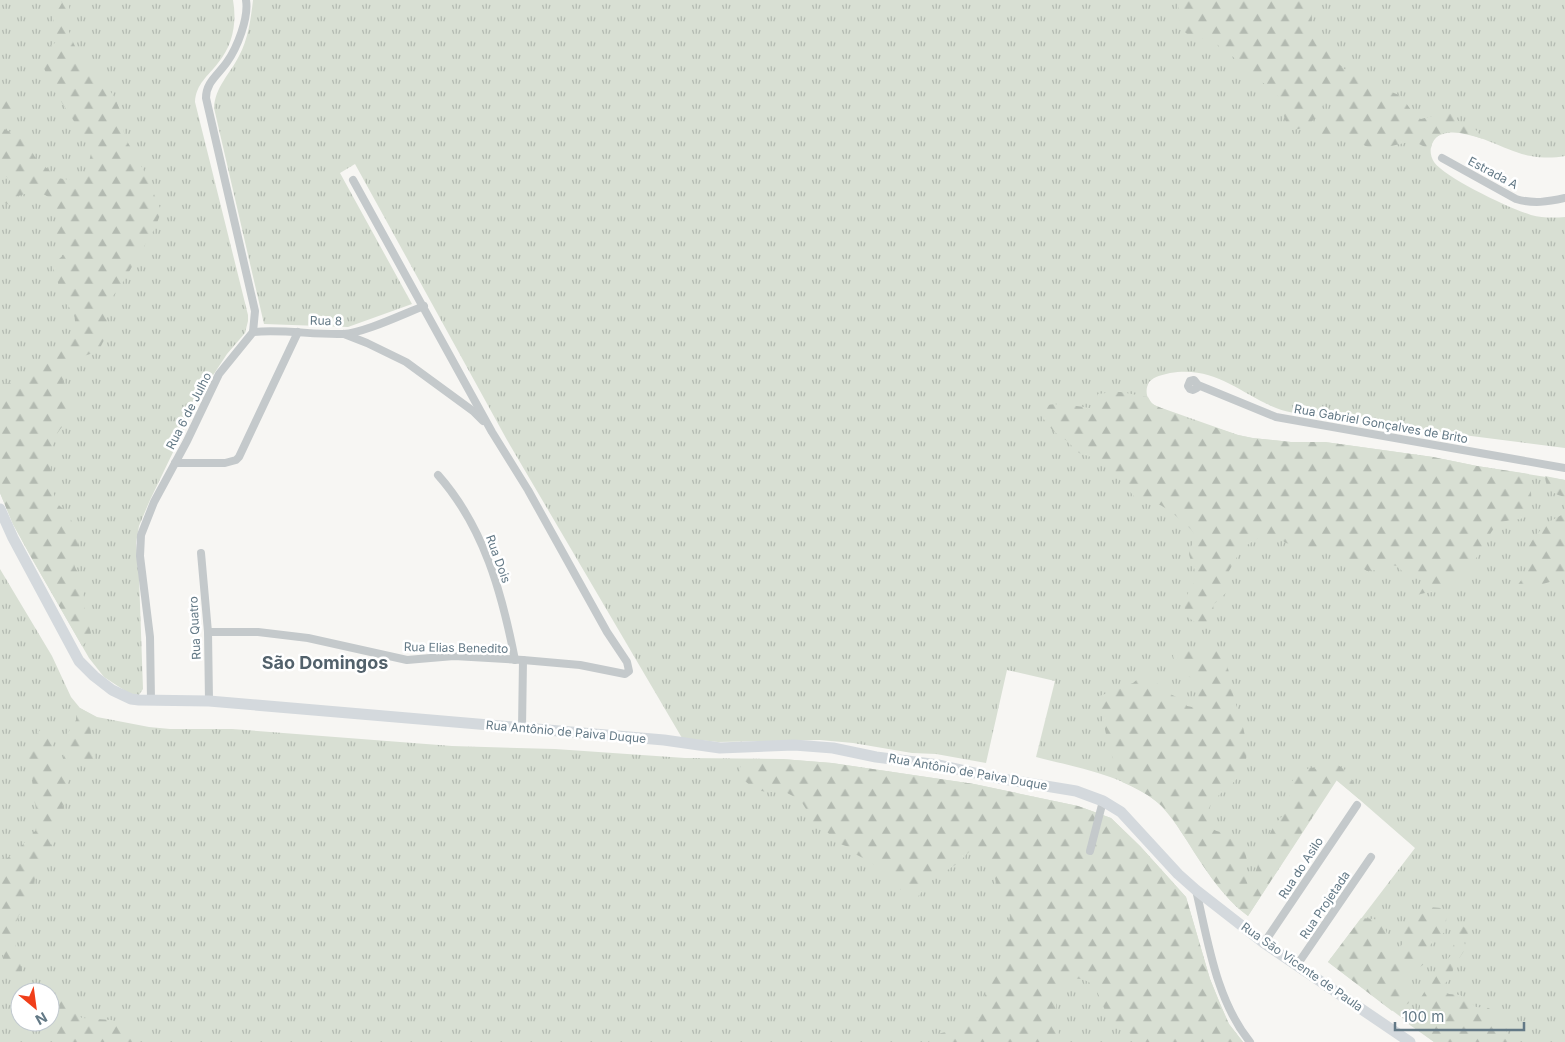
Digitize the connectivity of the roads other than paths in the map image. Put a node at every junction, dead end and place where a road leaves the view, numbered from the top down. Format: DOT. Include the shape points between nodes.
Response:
graph roads {
  1 [pos="246,0"];
  2 [pos="1442,158"];
  3 [pos="353,180"];
  4 [pos="1565,198"];
  5 [pos="424,306"];
  6 [pos="253,332"];
  7 [pos="298,332"];
  8 [pos="344,334"];
  9 [pos="1198,385"];
  10 [pos="492,432"];
  11 [pos="175,462"];
  12 [pos="1565,468"];
  13 [pos="438,475"];
  14 [pos="0,509"];
  15 [pos="201,553"];
  16 [pos="208,632"];
  17 [pos="519,660"];
  18 [pos="151,700"];
  19 [pos="209,701"];
  20 [pos="522,728"];
  21 [pos="1103,801"];
  22 [pos="1357,805"];
  23 [pos="1090,851"];
  24 [pos="1371,857"];
  25 [pos="1196,890"];
  26 [pos="1264,943"];
  27 [pos="1297,965"];
  28 [pos="1250,1042"];
  29 [pos="1410,1042"];
  1 -- 6 [label="street" via="238,42 208,85 206,98 254,311"];
  2 -- 4 [label="street, Estrada A" via="1516,199 1539,203"];
  3 -- 5 [label="street"];
  5 -- 8 [label="street, Rua 8"];
  5 -- 10 [label="street"];
  6 -- 7 [label="street, Rua 8"];
  6 -- 11 [label="street, Rua 6 de Julho" via="219,374"];
  7 -- 8 [label="street, Rua 8"];
  7 -- 11 [label="street" via="239,457 225,463"];
  8 -- 10 [label="street" via="406,362 426,375 473,411"];
  9 -- 12 [label="street, Rua Gabriel Gonçalves de Brito" via="1276,417"];
  10 -- 17 [label="street, Rua Elias Benedito" via="630,668 628,673 616,673 580,665"];
  11 -- 18 [label="street, Rua 6 de Julho" via="150,509 141,535 140,556 150,637"];
  13 -- 17 [label="street, Rua Dois" via="461,504 487,556"];
  14 -- 18 [label="street, Rua Antônio de Paiva Duque" via="83,666 121,695"];
  15 -- 16 [label="street, Rua Quatro"];
  16 -- 17 [label="street, Rua Elias Benedito" via="258,632 308,638 407,660 462,656"];
  16 -- 19 [label="street, Rua Quatro"];
  17 -- 20 [label="street, Rua Dois"];
  18 -- 19 [label="street, Rua Antônio de Paiva Duque"];
  19 -- 20 [label="street, Rua Antônio de Paiva Duque"];
  20 -- 21 [label="street, Rua Antônio de Paiva Duque" via="720,748 816,746 1076,791"];
  21 -- 23 [label="street"];
  21 -- 25 [label="street, Rua Antônio de Paiva Duque" via="1121,812"];
  22 -- 26 [label="street, Rua do Asilo"];
  24 -- 27 [label="street, Rua Projetada"];
  25 -- 26 [label="street, Rua São Vicente de Paula"];
  25 -- 28 [label="street" via="1226,1003"];
  26 -- 27 [label="street, Rua São Vicente de Paula"];
  27 -- 29 [label="street, Rua São Vicente de Paula"];
}
